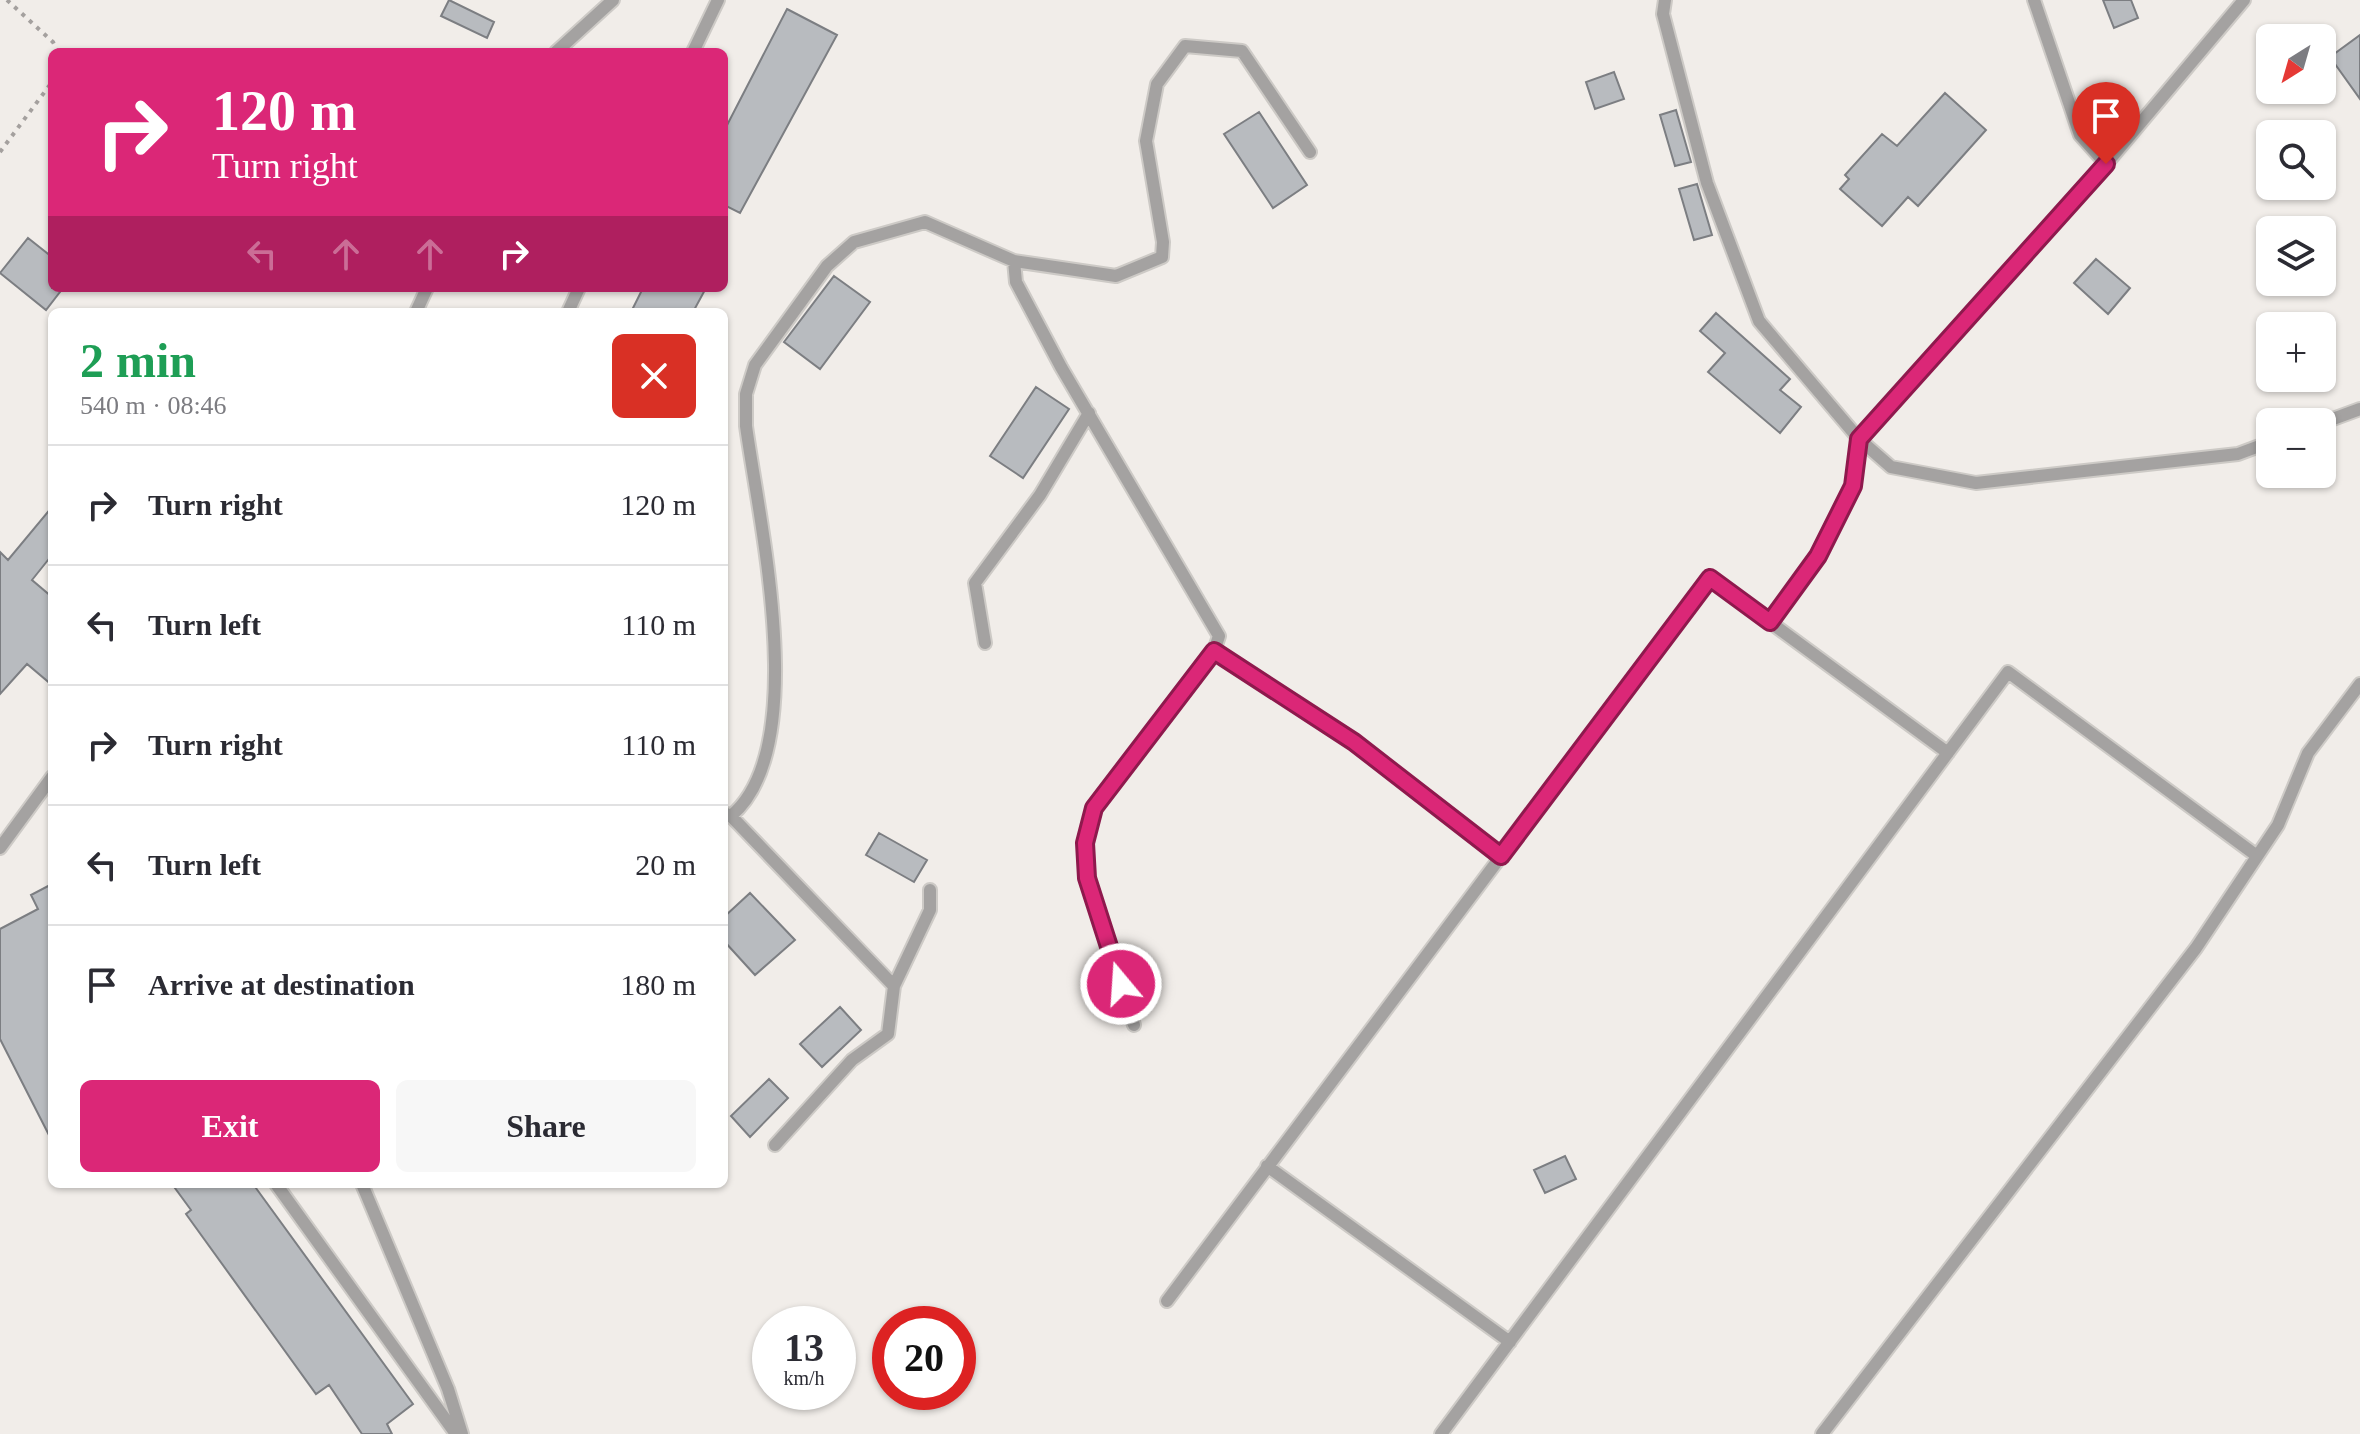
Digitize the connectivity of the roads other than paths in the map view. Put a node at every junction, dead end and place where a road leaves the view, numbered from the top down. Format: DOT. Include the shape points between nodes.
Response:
graph roads {
  1 [pos="613,0"];
  2 [pos="718,0"];
  3 [pos="1665,0"];
  4 [pos="2034,0"];
  5 [pos="2244,0"];
  6 [pos="560,48"];
  7 [pos="695,48"];
  8 [pos="1310,152"];
  9 [pos="2106,164"];
  10 [pos="1014,261"];
  11 [pos="2360,409"];
  12 [pos="1089,413"];
  13 [pos="2336,418"];
  14 [pos="1859,439"];
  15 [pos="2256,447"];
  16 [pos="1770,622"];
  17 [pos="985,643"];
  18 [pos="1214,651"];
  19 [pos="2360,684"];
  20 [pos="1948,753"];
  21 [pos="48,782"];
  22 [pos="728,814"];
  23 [pos="728,816"];
  24 [pos="0,848"];
  25 [pos="1501,856"];
  26 [pos="2257,856"];
  27 [pos="930,890"];
  28 [pos="894,986"];
  29 [pos="1134,1025"];
  30 [pos="775,1145"];
  31 [pos="1267,1166"];
  32 [pos="279,1188"];
  33 [pos="364,1188"];
  34 [pos="1167,1301"];
  35 [pos="1510,1342"];
  36 [pos="459,1434"];
  37 [pos="1441,1434"];
  38 [pos="1822,1434"];
  1 -- 6 [label="lane"];
  2 -- 7 [label="lane"];
  3 -- 14 [label="lane" via="1663,14 1707,183 1759,321"];
  4 -- 9 [label="lane" via="2080,135"];
  5 -- 9 [label="lane"];
  8 -- 10 [label="lane" via="1242,51 1185,46 1157,84 1146,141 1162,257 1116,276"];
  9 -- 14 [label="lane"];
  10 -- 12 [label="lane" via="1016,282"];
  10 -- 22 [label="lane" via="925,222 854,242 827,266 755,365 746,394 746,426 777,663 772,723 757,778 743,805"];
  11 -- 13 [label="lane"];
  12 -- 17 [label="lane" via="1040,495 975,583"];
  12 -- 18 [label="lane" via="1219,636"];
  14 -- 15 [label="lane" via="1891,467 1976,483 2238,454"];
  14 -- 16 [label="lane" via="1853,486 1818,556"];
  16 -- 20 [label="lane"];
  16 -- 25 [label="lane" via="1710,578"];
  18 -- 25 [label="lane" via="1354,742"];
  18 -- 29 [label="lane" via="1094,808 1085,843 1087,878"];
  19 -- 26 [label="lane" via="2308,753 2278,825"];
  20 -- 26 [label="lane" via="2008,672"];
  20 -- 35 [label="lane"];
  21 -- 24 [label="lane"];
  23 -- 28 [label="lane"];
  25 -- 31 [label="lane"];
  26 -- 38 [label="lane" via="2196,948"];
  27 -- 28 [label="lane" via="930,910"];
  28 -- 30 [label="lane" via="888,1034 852,1060"];
  31 -- 34 [label="lane"];
  31 -- 35 [label="lane"];
  32 -- 36 [label="lane"];
  33 -- 36 [label="lane" via="448,1389"];
  35 -- 37 [label="lane"];
}
